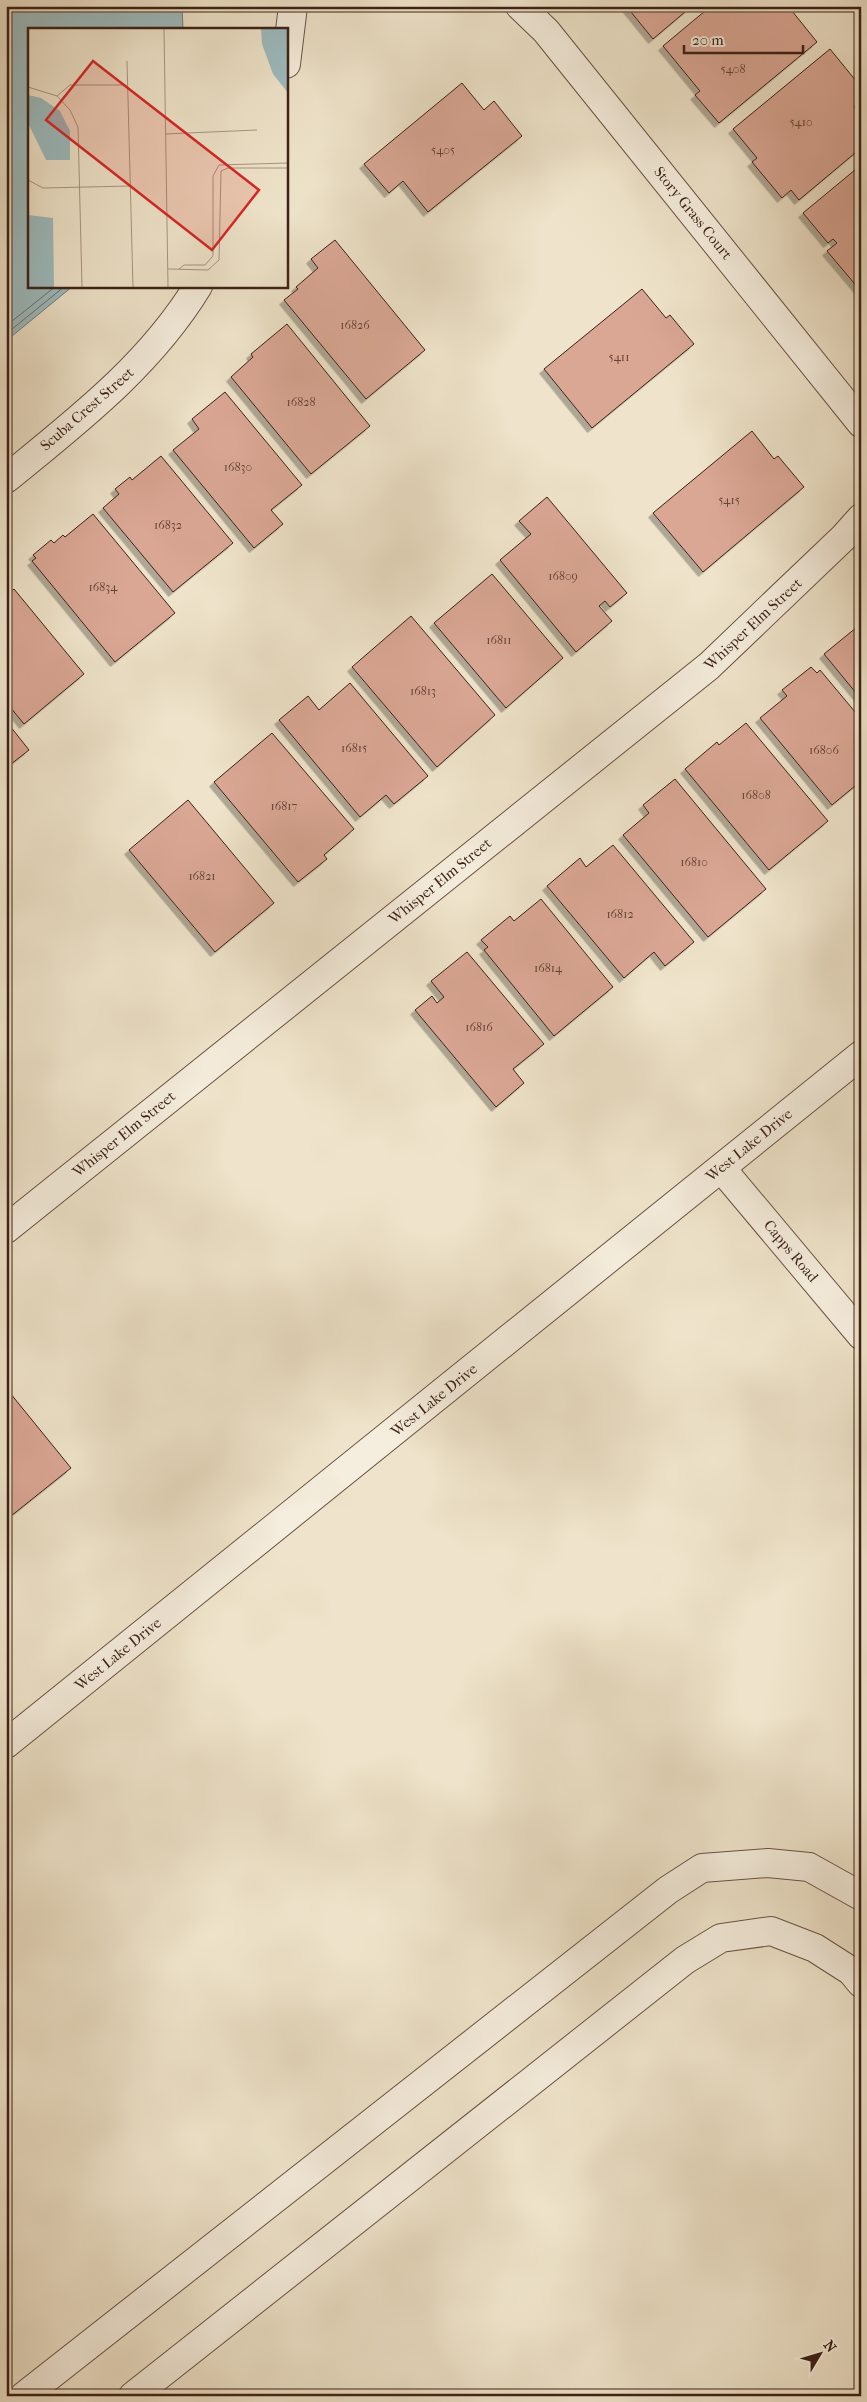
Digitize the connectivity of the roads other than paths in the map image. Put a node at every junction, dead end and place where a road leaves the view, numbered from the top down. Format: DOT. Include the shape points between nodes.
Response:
graph roads {
  1 [pos="293,6"];
  2 [pos="520,6"];
  3 [pos="288,47"];
  4 [pos="197,288"];
  5 [pos="861,423"];
  6 [pos="6,479"];
  7 [pos="861,518"];
  8 [pos="861,1055"];
  9 [pos="721,1168"];
  10 [pos="8,1224"];
  11 [pos="861,1335"];
  12 [pos="6,1744"];
  13 [pos="861,1896"];
  14 [pos="861,1983"];
  15 [pos="24,2396"];
  16 [pos="132,2396"];
  1 -- 3 [label="street"];
  2 -- 5 [label="street, Story Grass Court" via="546,31"];
  4 -- 6 [label="street, Scuba Crest Street" via="168,331 134,368 102,400"];
  7 -- 10 [label="street, Whisper Elm Street" via="709,666"];
  8 -- 9 [label="street, West Lake Drive"];
  9 -- 11 [label="street, Capps Road"];
  9 -- 12 [label="street, West Lake Drive"];
  13 -- 15 [label="street" via="808,1867 768,1863 702,1868 668,1890"];
  14 -- 16 [label="street" via="851,1971 815,1948 771,1931 721,1938 685,1960"];
}
